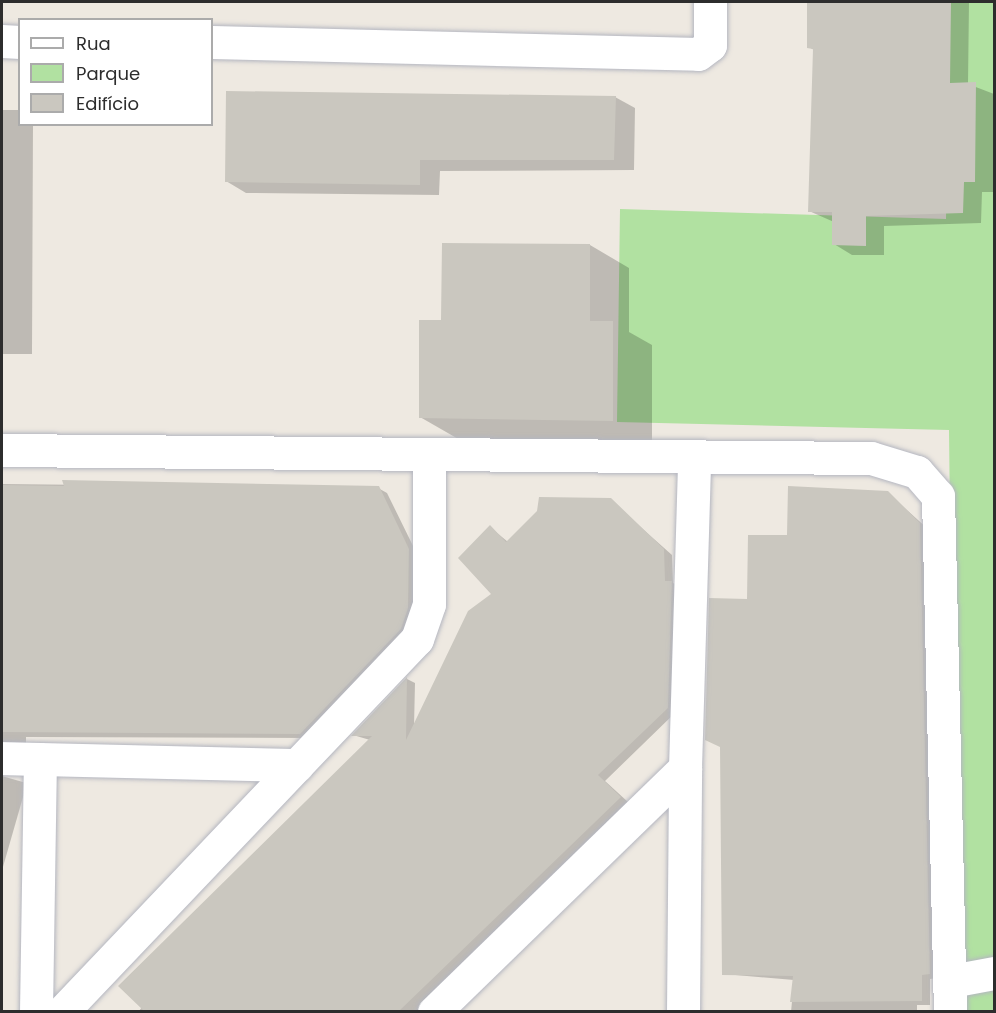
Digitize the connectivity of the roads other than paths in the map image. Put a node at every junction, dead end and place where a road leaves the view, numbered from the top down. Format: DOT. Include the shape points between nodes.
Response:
graph roads {
  1 [pos="710,2"];
  2 [pos="2,41"];
  3 [pos="18,42"];
  4 [pos="213,42"];
  5 [pos="2,450"];
  6 [pos="429,457"];
  7 [pos="694,460"];
  8 [pos="2,758"];
  9 [pos="39,759"];
  10 [pos="297,765"];
  11 [pos="685,768"];
  12 [pos="994,973"];
  13 [pos="951,996"];
  14 [pos="36,1011"];
  15 [pos="62,1011"];
  16 [pos="434,1011"];
  17 [pos="445,1011"];
  18 [pos="683,1011"];
  1 -- 4 [label="street" via="710,45 698,54"];
  2 -- 3 [label="street"];
  5 -- 6 [label="street"];
  6 -- 7 [label="street"];
  6 -- 10 [label="street" via="426,622 417,639"];
  7 -- 11 [label="street"];
  7 -- 13 [label="street" via="871,458 917,472 938,496"];
  8 -- 9 [label="street"];
  9 -- 10 [label="street"];
  9 -- 14 [label="street"];
  10 -- 15 [label="street"];
  11 -- 16 [label="street"];
  11 -- 18 [label="street"];
  12 -- 13 [label="street"];
  16 -- 17 [label="street"];
}
